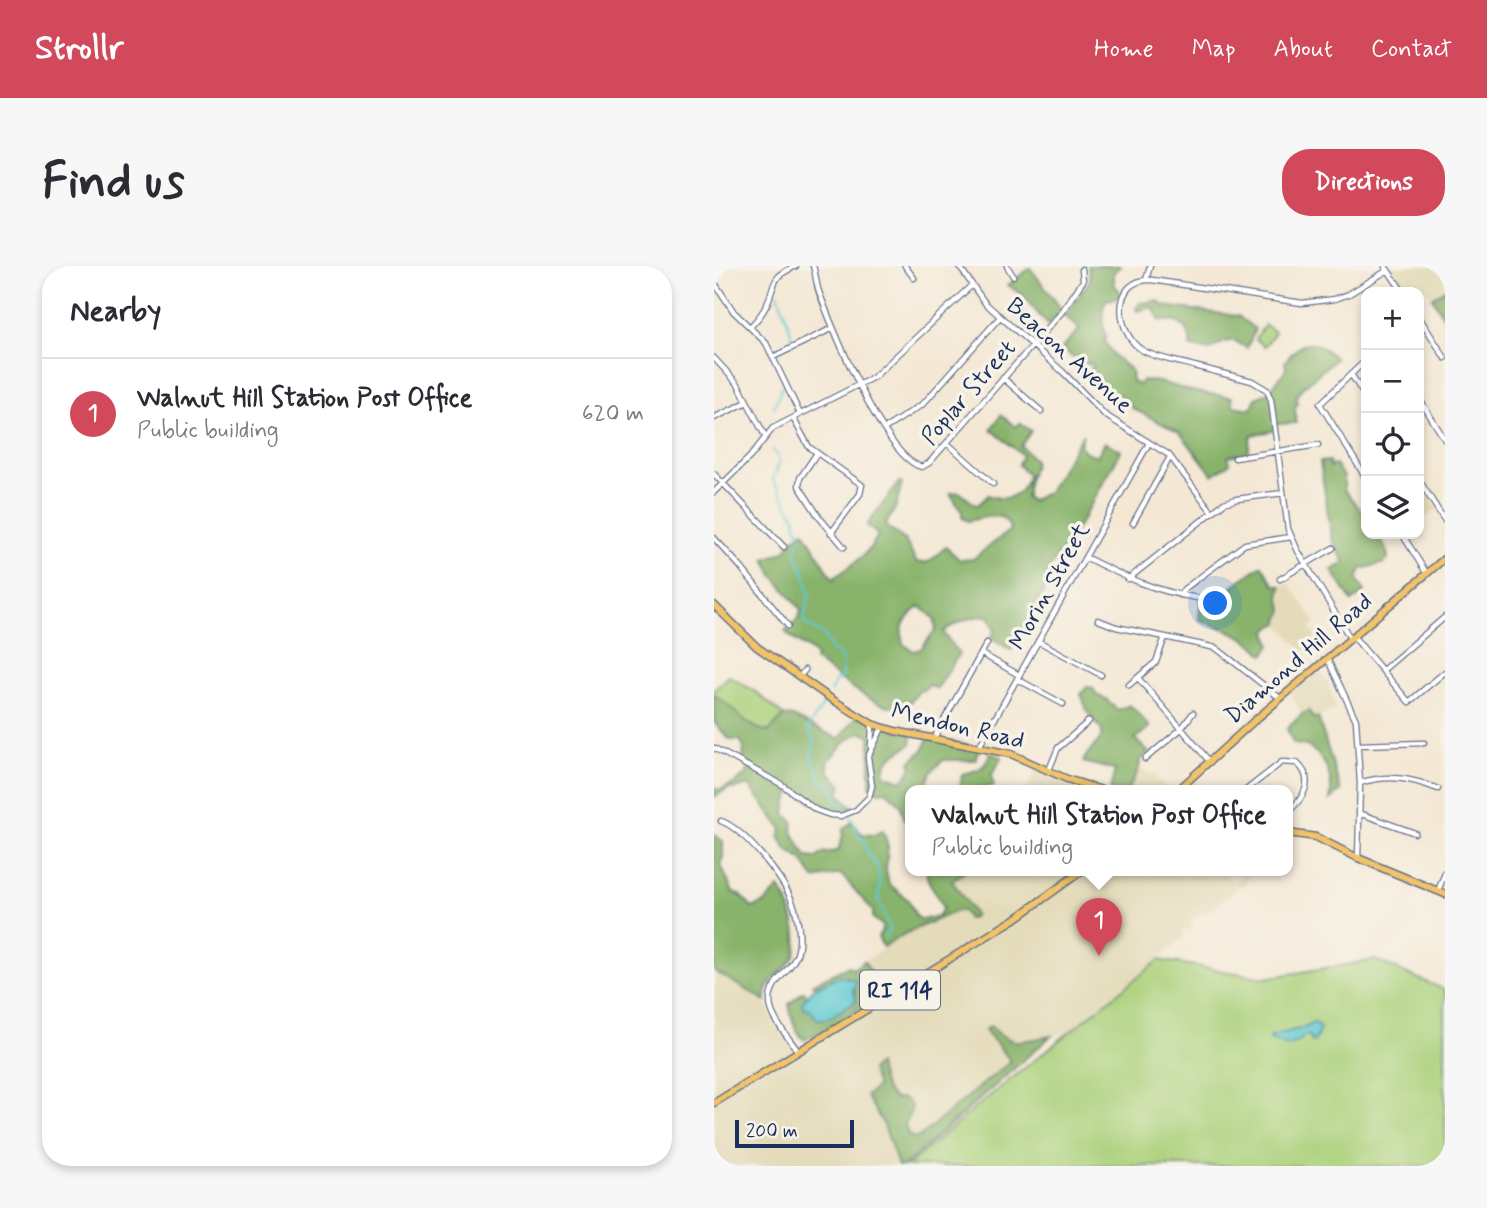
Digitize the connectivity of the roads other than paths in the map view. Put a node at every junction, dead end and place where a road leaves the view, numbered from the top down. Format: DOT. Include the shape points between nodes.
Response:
graph roads {
  1 [pos="796,266"];
  2 [pos="823,266"];
  3 [pos="905,266"];
  4 [pos="959,266"];
  5 [pos="1007,266"];
  6 [pos="1150,266"];
  7 [pos="1082,267"];
  8 [pos="813,268"];
  9 [pos="1387,268"];
  10 [pos="1013,276"];
  11 [pos="914,278"];
  12 [pos="1146,280"];
  13 [pos="714,282"];
  14 [pos="972,285"];
  15 [pos="1399,287"];
  16 [pos="1000,317"];
  17 [pos="1424,325"];
  18 [pos="750,327"];
  19 [pos="833,328"];
  20 [pos="1032,345"];
  21 [pos="773,357"];
  22 [pos="714,358"];
  23 [pos="1445,358"];
  24 [pos="1361,365"];
  25 [pos="1351,374"];
  26 [pos="1003,378"];
  27 [pos="860,385"];
  28 [pos="1361,390"];
  29 [pos="747,402"];
  30 [pos="1424,406"];
  31 [pos="1041,411"];
  32 [pos="800,414"];
  33 [pos="714,418"];
  34 [pos="793,418"];
  35 [pos="884,429"];
  36 [pos="765,436"];
  37 [pos="1445,440"];
  38 [pos="947,443"];
  39 [pos="1149,443"];
  40 [pos="1318,445"];
  41 [pos="1278,451"];
  42 [pos="817,453"];
  43 [pos="1170,457"];
  44 [pos="1235,457"];
  45 [pos="714,474"];
  46 [pos="1365,476"];
  47 [pos="723,483"];
  48 [pos="993,484"];
  49 [pos="1424,488"];
  50 [pos="714,492"];
  51 [pos="1283,493"];
  52 [pos="1212,512"];
  53 [pos="1445,521"];
  54 [pos="1133,523"];
  55 [pos="831,533"];
  56 [pos="1291,537"];
  57 [pos="714,538"];
  58 [pos="1405,539"];
  59 [pos="784,547"];
  60 [pos="844,547"];
  61 [pos="1333,548"];
  62 [pos="1085,557"];
  63 [pos="1445,558"];
  64 [pos="1305,564"];
  65 [pos="1427,573"];
  66 [pos="1128,579"];
  67 [pos="1280,579"];
  68 [pos="1180,595"];
  69 [pos="1198,598"];
  70 [pos="714,605"];
  71 [pos="1445,617"];
  72 [pos="1098,620"];
  73 [pos="788,626"];
  74 [pos="1165,637"];
  75 [pos="1351,637"];
  76 [pos="1038,640"];
  77 [pos="987,643"];
  78 [pos="982,654"];
  79 [pos="1327,658"];
  80 [pos="805,670"];
  81 [pos="1383,670"];
  82 [pos="1445,671"];
  83 [pos="1101,675"];
  84 [pos="799,677"];
  85 [pos="1018,677"];
  86 [pos="1138,678"];
  87 [pos="1129,685"];
  88 [pos="1280,698"];
  89 [pos="1063,704"];
  90 [pos="1193,713"];
  91 [pos="1089,720"];
  92 [pos="872,724"];
  93 [pos="882,728"];
  94 [pos="1181,729"];
  95 [pos="934,738"];
  96 [pos="1424,743"];
  97 [pos="1358,745"];
  98 [pos="979,747"];
  99 [pos="714,748"];
  100 [pos="871,749"];
  101 [pos="1145,759"];
  102 [pos="1210,762"];
  103 [pos="1049,770"];
  104 [pos="1360,783"];
  105 [pos="1086,785"];
  106 [pos="1184,785"];
  107 [pos="1252,785"];
  108 [pos="1438,789"];
  109 [pos="1293,808"];
  110 [pos="1359,813"];
  111 [pos="721,821"];
  112 [pos="1415,833"];
  113 [pos="1293,834"];
  114 [pos="1358,858"];
  115 [pos="1445,873"];
  116 [pos="1075,876"];
  117 [pos="1441,892"];
  118 [pos="799,1052"];
  119 [pos="714,1103"];
  1 -- 18 [label="street" via="774,281 764,309"];
  2 -- 8 [label="street"];
  3 -- 11 [label="street"];
  4 -- 14 [label="street, Beacon Avenue"];
  5 -- 10 [label="street"];
  6 -- 12 [label="street"];
  7 -- 20 [label="street, Poplar Street" via="1083,281"];
  8 -- 19 [label="street"];
  9 -- 12 [label="street" via="1349,294 1301,303"];
  9 -- 15 [label="street"];
  12 -- 41 [label="street" via="1133,284 1123,297 1122,323 1132,341 1151,354 1260,384 1269,392"];
  13 -- 18 [label="street"];
  14 -- 16 [label="street, Beacon Avenue"];
  14 -- 27 [label="street" via="880,372"];
  16 -- 20 [label="street, Beacon Avenue"];
  16 -- 35 [label="street" via="923,404"];
  17 -- 23 [label="street"];
  18 -- 21 [label="street"];
  19 -- 21 [label="street"];
  19 -- 27 [label="street"];
  20 -- 26 [label="street, Poplar Street"];
  20 -- 39 [label="street, Beacon Avenue" via="1110,420"];
  21 -- 32 [label="street"];
  22 -- 29 [label="street" via="735,380"];
  24 -- 25 [label="street"];
  25 -- 28 [label="street"];
  25 -- 46 [label="street" via="1320,404"];
  26 -- 31 [label="street"];
  26 -- 38 [label="street, Poplar Street"];
  27 -- 32 [label="street"];
  27 -- 35 [label="street"];
  29 -- 33 [label="street"];
  29 -- 36 [label="street"];
  30 -- 37 [label="street"];
  32 -- 34 [label="street"];
  34 -- 36 [label="street"];
  34 -- 42 [label="street" via="805,442"];
  35 -- 38 [label="street, Poplar Street" via="902,455 922,467"];
  36 -- 47 [label="street"];
  38 -- 48 [label="street"];
  39 -- 43 [label="street, Beacon Avenue"];
  39 -- 62 [label="street, Morin Street"];
  40 -- 41 [label="street"];
  41 -- 44 [label="street"];
  41 -- 51 [label="street"];
  42 -- 55 [label="street" via="799,486"];
  42 -- 55 [label="street" via="863,487"];
  43 -- 52 [label="street, Beacon Avenue"];
  43 -- 54 [label="street"];
  45 -- 47 [label="street"];
  47 -- 50 [label="street"];
  47 -- 59 [label="street"];
  49 -- 53 [label="street"];
  51 -- 52 [label="street" via="1237,499"];
  51 -- 56 [label="street"];
  52 -- 66 [label="street"];
  55 -- 60 [label="street"];
  56 -- 64 [label="street"];
  56 -- 68 [label="street" via="1245,544"];
  57 -- 73 [label="street"];
  58 -- 65 [label="street"];
  61 -- 64 [label="street"];
  62 -- 66 [label="street"];
  62 -- 76 [label="street, Morin Street"];
  63 -- 65 [label="main road, Diamond Hill Road"];
  64 -- 67 [label="street"];
  64 -- 75 [label="street"];
  65 -- 75 [label="main road, Diamond Hill Road"];
  66 -- 68 [label="street"];
  68 -- 69 [label="street"];
  70 -- 84 [label="main road, Mendon Road" via="757,647"];
  71 -- 81 [label="street"];
  72 -- 74 [label="street"];
  74 -- 86 [label="street" via="1156,662"];
  74 -- 88 [label="street" via="1216,648"];
  75 -- 79 [label="main road, Diamond Hill Road"];
  75 -- 81 [label="street"];
  76 -- 83 [label="street"];
  76 -- 85 [label="street, Morin Street"];
  77 -- 78 [label="street"];
  78 -- 85 [label="street"];
  78 -- 95 [label="street"];
  79 -- 88 [label="main road, Diamond Hill Road"];
  79 -- 97 [label="street" via="1356,719"];
  80 -- 84 [label="street"];
  81 -- 82 [label="street" via="1409,702"];
  84 -- 92 [label="main road, Mendon Road"];
  85 -- 89 [label="street"];
  85 -- 98 [label="street, Morin Street"];
  86 -- 87 [label="street"];
  86 -- 94 [label="street"];
  88 -- 102 [label="main road, Diamond Hill Road"];
  90 -- 94 [label="street"];
  91 -- 103 [label="street" via="1058,748"];
  92 -- 93 [label="main road, Mendon Road"];
  92 -- 100 [label="street"];
  93 -- 95 [label="main road, Mendon Road"];
  93 -- 100 [label="street"];
  94 -- 101 [label="street"];
  94 -- 102 [label="street"];
  95 -- 98 [label="main road, Mendon Road"];
  96 -- 97 [label="street"];
  97 -- 104 [label="street"];
  98 -- 103 [label="main road, Mendon Road" via="1018,756"];
  99 -- 100 [label="street" via="781,784 816,810 836,816 856,810 869,797"];
  102 -- 106 [label="main road, Diamond Hill Road"];
  103 -- 105 [label="main road, Mendon Road"];
  104 -- 108 [label="street" via="1391,776"];
  104 -- 110 [label="street"];
  107 -- 109 [label="street" via="1282,761 1297,763 1306,774 1306,791"];
  110 -- 112 [label="street"];
  110 -- 114 [label="street"];
  111 -- 118 [label="street" via="753,848 794,905 797,956 776,981 770,1003"];
  113 -- 114 [label="main road" via="1316,836"];
  114 -- 117 [label="main road"];
  115 -- 117 [label="street"];
  116 -- 118 [label="main road, RI 114" via="1015,919"];
  118 -- 119 [label="main road, RI 114"];
}
